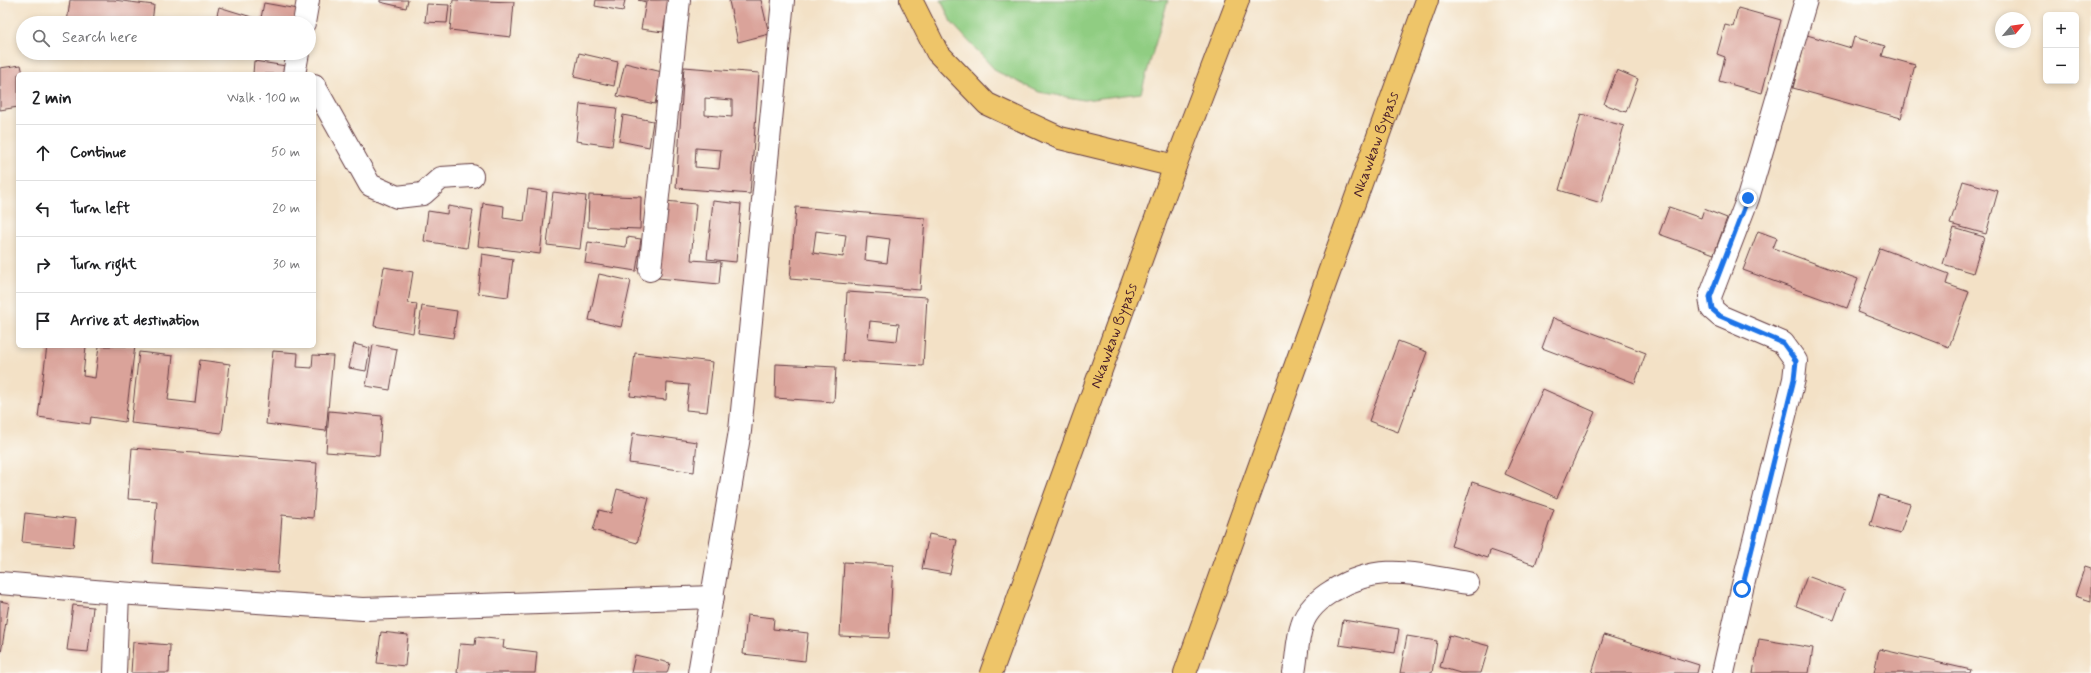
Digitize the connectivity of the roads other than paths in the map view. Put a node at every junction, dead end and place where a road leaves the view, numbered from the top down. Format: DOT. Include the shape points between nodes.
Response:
graph roads {
  1 [pos="308,0"];
  2 [pos="679,0"];
  3 [pos="783,0"];
  4 [pos="911,0"];
  5 [pos="1238,0"];
  6 [pos="1427,0"];
  7 [pos="1806,0"];
  8 [pos="305,16"];
  9 [pos="316,89"];
  10 [pos="1175,166"];
  11 [pos="472,176"];
  12 [pos="650,270"];
  13 [pos="0,583"];
  14 [pos="1468,583"];
  15 [pos="118,593"];
  16 [pos="713,597"];
  17 [pos="116,673"];
  18 [pos="699,673"];
  19 [pos="991,673"];
  20 [pos="1185,673"];
  21 [pos="1294,673"];
  22 [pos="1723,673"];
  1 -- 8 [label="street"];
  2 -- 12 [label="street"];
  3 -- 16 [label="street" via="740,431"];
  4 -- 10 [label="highway" via="937,52 987,104 1060,138"];
  5 -- 10 [label="highway, Nkawkaw Bypass"];
  6 -- 20 [label="highway, Nkawkaw Bypass"];
  7 -- 22 [label="street" via="1748,198 1710,297 1712,309 1720,316 1783,343 1796,361 1794,379"];
  9 -- 11 [label="street" via="370,185 397,197 423,194 441,178"];
  10 -- 19 [label="highway, Nkawkaw Bypass"];
  13 -- 15 [label="street"];
  14 -- 21 [label="street" via="1396,571 1368,574 1345,582 1320,598 1302,624"];
  15 -- 16 [label="street" via="363,609"];
  15 -- 17 [label="street"];
  16 -- 18 [label="street"];
}
